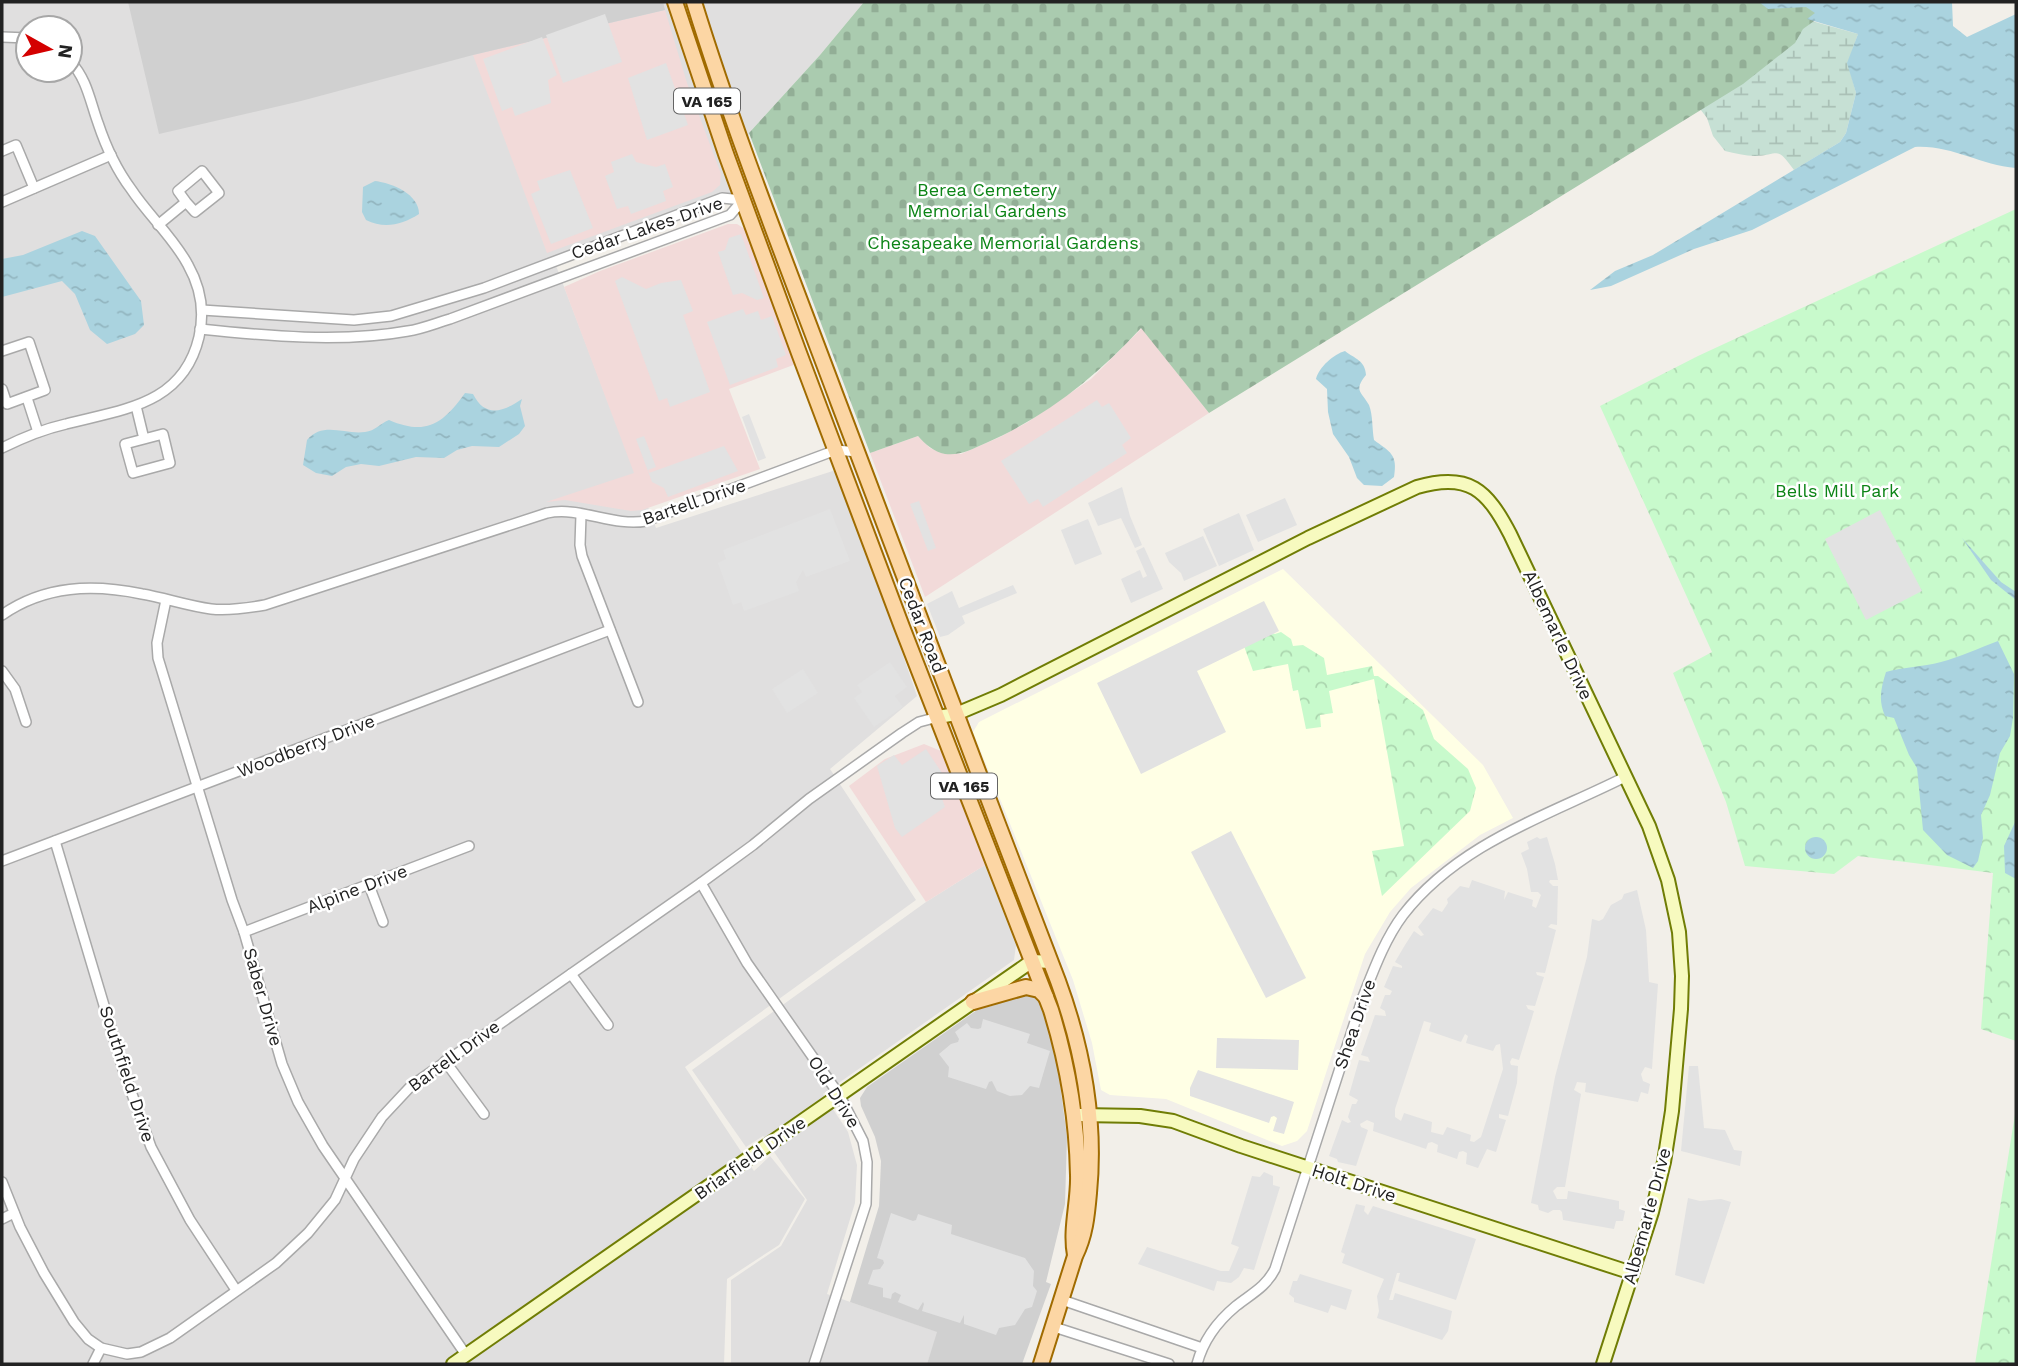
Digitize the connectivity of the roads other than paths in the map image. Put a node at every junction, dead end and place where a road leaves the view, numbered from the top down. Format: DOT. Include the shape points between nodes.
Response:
graph roads {
  1 [pos="675,2"];
  2 [pos="694,2"];
  3 [pos="84,80"];
  4 [pos="2,151"];
  5 [pos="111,155"];
  6 [pos="747,157"];
  7 [pos="34,188"];
  8 [pos="743,200"];
  9 [pos="2,202"];
  10 [pos="186,202"];
  11 [pos="158,225"];
  12 [pos="202,310"];
  13 [pos="201,329"];
  14 [pos="815,339"];
  15 [pos="2,351"];
  16 [pos="2,389"];
  17 [pos="27,398"];
  18 [pos="136,407"];
  19 [pos="38,432"];
  20 [pos="144,439"];
  21 [pos="2,448"];
  22 [pos="836,450"];
  23 [pos="858,452"];
  24 [pos="581,515"];
  25 [pos="166,600"];
  26 [pos="2,615"];
  27 [pos="610,630"];
  28 [pos="2,671"];
  29 [pos="638,702"];
  30 [pos="956,715"];
  31 [pos="938,717"];
  32 [pos="26,722"];
  33 [pos="1625,777"];
  34 [pos="197,787"];
  35 [pos="55,841"];
  36 [pos="469,846"];
  37 [pos="2,861"];
  38 [pos="701,883"];
  39 [pos="369,885"];
  40 [pos="383,922"];
  41 [pos="244,932"];
  42 [pos="1032,961"];
  43 [pos="1051,962"];
  44 [pos="571,974"];
  45 [pos="1046,998"];
  46 [pos="973,1002"];
  47 [pos="608,1025"];
  48 [pos="445,1061"];
  49 [pos="840,1096"];
  50 [pos="484,1114"];
  51 [pos="1089,1115"];
  52 [pos="1073,1116"];
  53 [pos="1308,1168"];
  54 [pos="346,1177"];
  55 [pos="2,1182"];
  56 [pos="15,1213"];
  57 [pos="2,1219"];
  58 [pos="1075,1256"];
  59 [pos="1632,1273"];
  60 [pos="236,1290"];
  61 [pos="1062,1300"];
  62 [pos="1054,1327"];
  63 [pos="101,1348"];
  64 [pos="1202,1348"];
  65 [pos="466,1355"];
  66 [pos="93,1364"];
  67 [pos="453,1364"];
  68 [pos="814,1364"];
  69 [pos="1041,1364"];
  70 [pos="1169,1364"];
  71 [pos="1197,1364"];
  72 [pos="1603,1364"];
  1 -- 8 [label="main road, Cedar Road / VA 165"];
  2 -- 6 [label="main road, Cedar Road / VA 165"];
  3 -- 5 [label="street"];
  4 -- 7 [label="street" via="16,145"];
  5 -- 7 [label="street"];
  5 -- 11 [label="street"];
  6 -- 8 [label="main road"];
  6 -- 14 [label="main road, Cedar Road / VA 165"];
  7 -- 9 [label="street"];
  8 -- 12 [label="street, Cedar Lakes Drive" via="722,198 484,288 391,316 354,320"];
  8 -- 13 [label="street, Cedar Lakes Drive" via="730,215 410,331 335,337"];
  8 -- 14 [label="main road" via="758,212 792,301"];
  8 -- 22 [label="main road, Cedar Road / VA 165"];
  10 -- 10 [label="street" via="178,191 202,172 219,193 195,212"];
  10 -- 11 [label="street"];
  11 -- 12 [label="street" via="188,264"];
  12 -- 13 [label="street"];
  13 -- 18 [label="street" via="180,376"];
  14 -- 23 [label="main road, Cedar Road / VA 165"];
  15 -- 17 [label="street" via="29,342 45,390"];
  16 -- 17 [label="street" via="7,404"];
  17 -- 19 [label="street"];
  18 -- 19 [label="street"];
  18 -- 20 [label="street"];
  19 -- 21 [label="street"];
  20 -- 20 [label="street" via="125,444 133,473 170,463 163,434"];
  22 -- 23 [label="street, Bartell Drive"];
  22 -- 24 [label="street, Bartell Drive" via="646,521 628,523"];
  22 -- 31 [label="main road, Cedar Road / VA 165"];
  23 -- 30 [label="main road, Cedar Road / VA 165"];
  24 -- 25 [label="street, Bartell Drive" via="547,513 265,605 211,609"];
  24 -- 27 [label="street" via="582,556"];
  25 -- 26 [label="street, Bartell Drive" via="85,587 31,599"];
  25 -- 34 [label="street, Saber Drive" via="158,658"];
  27 -- 29 [label="street"];
  27 -- 34 [label="street, Woodberry Drive"];
  28 -- 32 [label="street" via="15,689"];
  30 -- 31 [label="street, Albemarle Drive"];
  30 -- 33 [label="street, Albemarle Drive" via="1405,492 1432,482 1458,481 1486,496 1499,513"];
  30 -- 43 [label="main road, Cedar Road / VA 165"];
  31 -- 38 [label="street, Bartell Drive" via="902,733"];
  31 -- 42 [label="main road, Cedar Road / VA 165"];
  33 -- 53 [label="street, Shea Drive" via="1508,831 1457,863 1403,916 1363,997"];
  33 -- 59 [label="street, Albemarle Drive" via="1668,880 1682,976 1664,1163"];
  34 -- 35 [label="street, Woodberry Drive"];
  34 -- 41 [label="street, Saber Drive"];
  35 -- 37 [label="street, Woodberry Drive"];
  35 -- 60 [label="street, Southfield Drive" via="151,1147 190,1220"];
  36 -- 39 [label="street, Alpine Drive"];
  38 -- 44 [label="street, Bartell Drive"];
  38 -- 49 [label="street, Old Drive" via="747,963"];
  39 -- 40 [label="street"];
  39 -- 41 [label="street, Alpine Drive"];
  41 -- 54 [label="street, Saber Drive" via="292,1089"];
  42 -- 43 [label="street"];
  42 -- 45 [label="main road, Cedar Road / VA 165"];
  42 -- 46 [label="street, Briarfield Drive"];
  43 -- 51 [label="main road, Cedar Road / VA 165" via="1075,1032"];
  44 -- 47 [label="street"];
  44 -- 48 [label="street, Bartell Drive"];
  45 -- 46 [label="main road" via="1040,990 1026,987"];
  45 -- 52 [label="main road, Cedar Road / VA 165" via="1061,1046"];
  46 -- 49 [label="street, Briarfield Drive"];
  48 -- 50 [label="street"];
  48 -- 54 [label="street, Bartell Drive" via="411,1086 382,1117"];
  49 -- 65 [label="street, Briarfield Drive"];
  49 -- 68 [label="street, Old Drive" via="863,1141 866,1204"];
  51 -- 52 [label="street, Holt Drive"];
  51 -- 53 [label="street, Holt Drive" via="1140,1115 1172,1121"];
  51 -- 58 [label="main road, Cedar Road / VA 165" via="1087,1216"];
  52 -- 58 [label="main road, Cedar Road / VA 165" via="1078,1173"];
  53 -- 59 [label="street, Holt Drive"];
  53 -- 64 [label="street, Shea Drive" via="1271,1278 1219,1322"];
  54 -- 60 [label="street, Bartell Drive" via="335,1200 308,1233 286,1255"];
  54 -- 65 [label="street, Saber Drive"];
  55 -- 56 [label="street"];
  56 -- 57 [label="street"];
  56 -- 63 [label="street" via="74,1322"];
  58 -- 61 [label="main road, Cedar Road / VA 165"];
  59 -- 72 [label="street, Albemarle Drive"];
  60 -- 63 [label="street, Bartell Drive" via="151,1349 127,1354"];
  61 -- 62 [label="main road, Cedar Road / VA 165"];
  61 -- 64 [label="street"];
  62 -- 69 [label="main road, Cedar Road / VA 165"];
  62 -- 70 [label="street"];
  63 -- 66 [label="street"];
  64 -- 71 [label="street, Shea Drive"];
  65 -- 67 [label="street, Briarfield Drive"];
}
